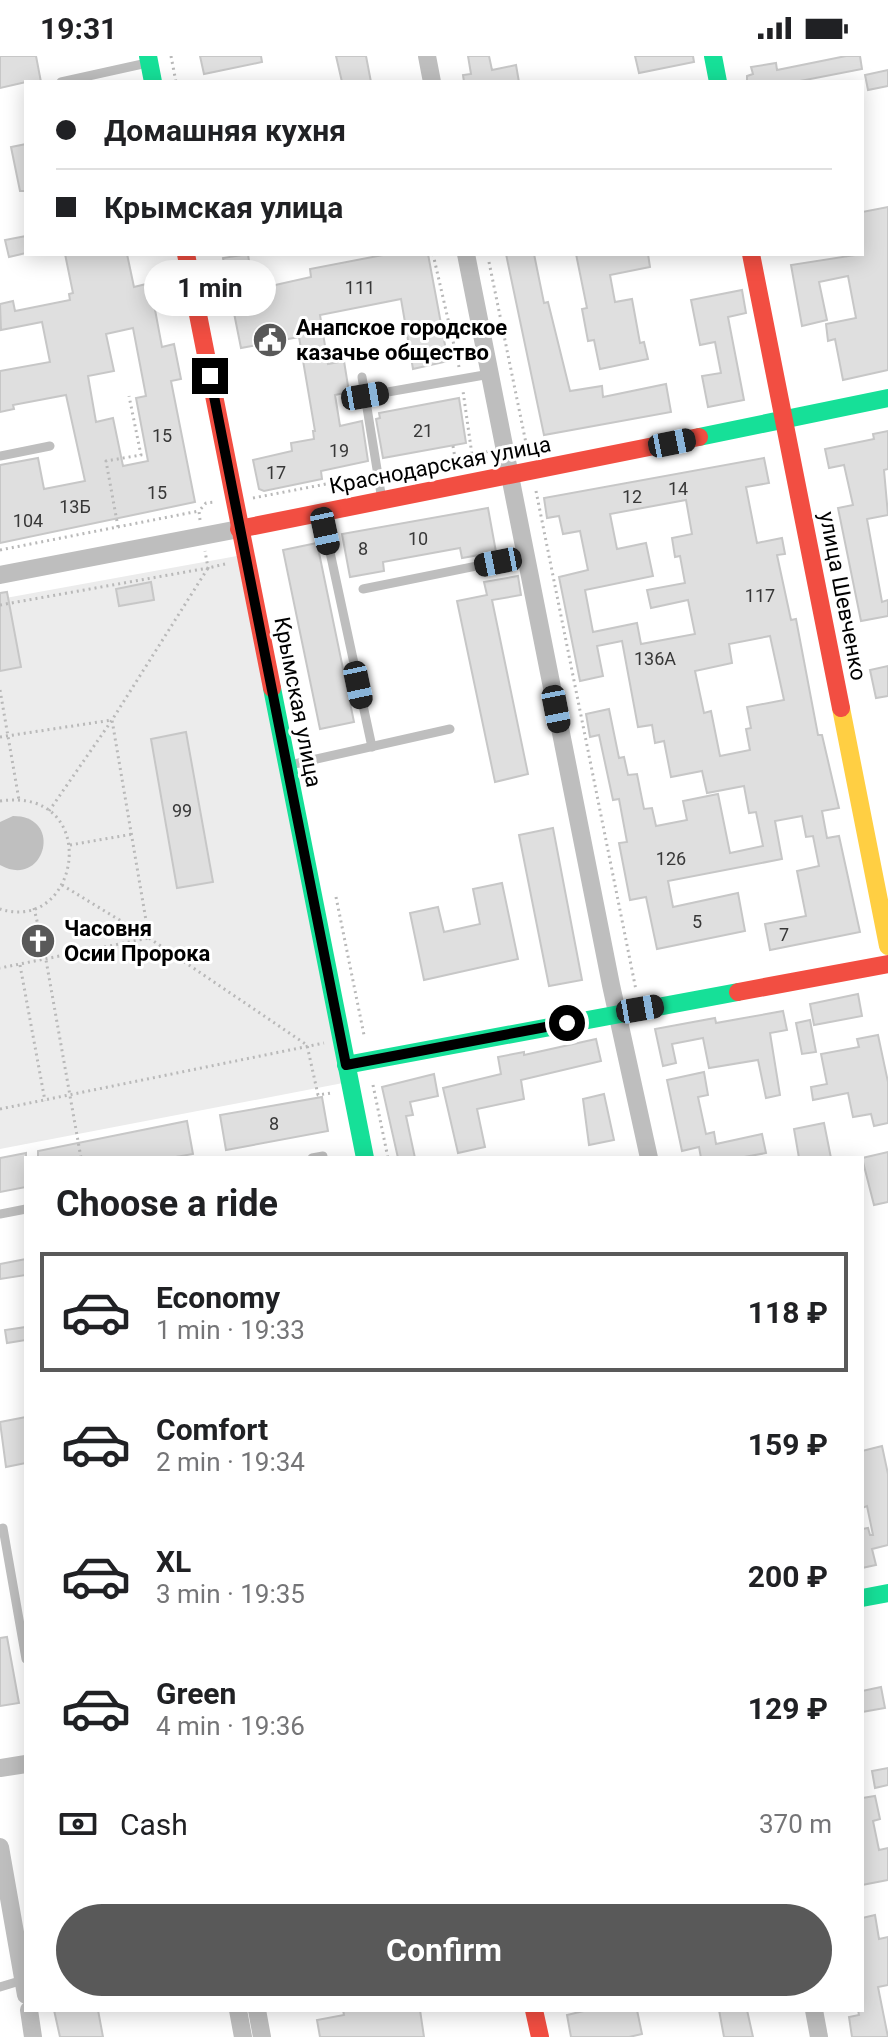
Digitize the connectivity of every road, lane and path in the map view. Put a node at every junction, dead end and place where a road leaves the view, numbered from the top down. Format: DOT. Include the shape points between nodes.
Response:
graph roads {
  1 [pos="171,56"];
  2 [pos="427,56"];
  3 [pos="713,56"];
  4 [pos="149,59"];
  5 [pos="69,80"];
  6 [pos="153,80"];
  7 [pos="176,80"];
  8 [pos="432,80"];
  9 [pos="718,80"];
  10 [pos="186,256"];
  11 [pos="433,256"];
  12 [pos="466,256"];
  13 [pos="751,256"];
  14 [pos="489,262"];
  15 [pos="490,374"];
  16 [pos="362,377"];
  17 [pos="462,379"];
  18 [pos="129,396"];
  19 [pos="365,396"];
  20 [pos="888,398"];
  21 [pos="784,420"];
  22 [pos="50,446"];
  23 [pos="453,446"];
  24 [pos="0,456"];
  25 [pos="455,459"];
  26 [pos="532,472"];
  27 [pos="378,474"];
  28 [pos="510,477"];
  29 [pos="242,498"];
  30 [pos="382,502"];
  31 [pos="199,511"];
  32 [pos="322,513"];
  33 [pos="260,525"];
  34 [pos="118,527"];
  35 [pos="239,529"];
  36 [pos="202,536"];
  37 [pos="0,550"];
  38 [pos="526,556"];
  39 [pos="246,560"];
  40 [pos="208,568"];
  41 [pos="0,575"];
  42 [pos="363,589"];
  43 [pos="0,605"];
  44 [pos="0,690"];
  45 [pos="112,720"];
  46 [pos="450,729"];
  47 [pos="8,735"];
  48 [pos="0,737"];
  49 [pos="372,747"];
  50 [pos="287,766"];
  51 [pos="19,800"];
  52 [pos="0,801"];
  53 [pos="49,811"];
  54 [pos="133,834"];
  55 [pos="70,845"];
  56 [pos="62,885"];
  57 [pos="34,908"];
  58 [pos="0,909"];
  59 [pos="149,938"];
  60 [pos="888,946"];
  61 [pos="46,960"];
  62 [pos="888,964"];
  63 [pos="20,965"];
  64 [pos="0,968"];
  65 [pos="640,1009"];
  66 [pos="618,1014"];
  67 [pos="341,1040"];
  68 [pos="307,1045"];
  69 [pos="368,1061"];
  70 [pos="346,1065"];
  71 [pos="373,1085"];
  72 [pos="351,1090"];
  73 [pos="69,1096"];
  74 [pos="45,1101"];
  75 [pos="0,1109"];
  76 [pos="81,1156"];
  77 [pos="365,1156"];
  78 [pos="388,1156"];
  79 [pos="649,1156"];
  80 [pos="24,1209"];
  81 [pos="0,1214"];
  82 [pos="0,1529"];
  83 [pos="888,1593"];
  84 [pos="864,1598"];
  85 [pos="24,1648"];
  86 [pos="24,1764"];
  87 [pos="0,1768"];
  88 [pos="0,1847"];
  89 [pos="24,1979"];
  90 [pos="24,1985"];
  91 [pos="0,1987"];
  92 [pos="29,2012"];
  93 [pos="238,2012"];
  94 [pos="257,2012"];
  95 [pos="534,2012"];
  96 [pos="814,2012"];
  97 [pos="33,2037"];
  98 [pos="243,2037"];
  99 [pos="262,2037"];
  100 [pos="540,2037"];
  101 [pos="819,2037"];
  1 -- 7 [label="path"];
  2 -- 8 [label="street"];
  3 -- 9 [label="street"];
  4 -- 5 [label="lane"];
  4 -- 6 [label="street"];
  10 -- 29 [label="street, Крымская улица"];
  11 -- 17 [label="path"];
  12 -- 15 [label="street"];
  13 -- 21 [label="street, улица Шевченко"];
  14 -- 26 [label="path"];
  15 -- 17 [label="lane"];
  15 -- 28 [label="street"];
  16 -- 19 [label="lane"];
  17 -- 19 [label="lane"];
  17 -- 25 [label="path" via="472,455"];
  18 -- 34 [label="path" via="141,455 106,461"];
  19 -- 27 [label="lane"];
  20 -- 21 [label="street, Краснодарская улица"];
  21 -- 26 [label="street, Краснодарская улица"];
  21 -- 60 [label="street, улица Шевченко"];
  22 -- 24 [label="lane"];
  23 -- 25 [label="path"];
  25 -- 27 [label="path"];
  26 -- 28 [label="street, Краснодарская улица"];
  26 -- 65 [label="path"];
  27 -- 29 [label="path"];
  27 -- 30 [label="lane"];
  28 -- 30 [label="street, Краснодарская улица"];
  28 -- 38 [label="street"];
  29 -- 31 [label="path" via="206,503"];
  29 -- 33 [label="path" via="256,502"];
  29 -- 35 [label="street, Крымская улица"];
  30 -- 32 [label="street, Краснодарская улица"];
  31 -- 34 [label="path"];
  31 -- 36 [label="path"];
  32 -- 33 [label="street, Краснодарская улица"];
  32 -- 49 [label="lane"];
  33 -- 35 [label="street, Краснодарская улица"];
  34 -- 37 [label="path"];
  35 -- 36 [label="street, Краснодарская улица"];
  35 -- 39 [label="street, Крымская улица"];
  36 -- 40 [label="path"];
  36 -- 41 [label="street, Краснодарская улица"];
  38 -- 42 [label="lane"];
  38 -- 66 [label="street"];
  39 -- 40 [label="path"];
  39 -- 50 [label="street, Крымская улица"];
  40 -- 43 [label="path"];
  40 -- 45 [label="path"];
  44 -- 47 [label="path"];
  45 -- 47 [label="path"];
  45 -- 53 [label="path"];
  45 -- 54 [label="path"];
  46 -- 49 [label="lane"];
  47 -- 48 [label="path"];
  47 -- 51 [label="path"];
  49 -- 50 [label="lane"];
  50 -- 67 [label="street, Крымская улица"];
  51 -- 52 [label="path"];
  51 -- 53 [label="path"];
  53 -- 55 [label="path"];
  54 -- 55 [label="path"];
  54 -- 59 [label="path"];
  55 -- 56 [label="path"];
  56 -- 57 [label="path"];
  56 -- 59 [label="path"];
  57 -- 58 [label="path"];
  57 -- 61 [label="path"];
  59 -- 61 [label="path"];
  59 -- 68 [label="path"];
  61 -- 63 [label="path"];
  61 -- 73 [label="path"];
  62 -- 65 [label="street"];
  63 -- 64 [label="path"];
  63 -- 74 [label="path"];
  65 -- 66 [label="street"];
  66 -- 69 [label="street"];
  66 -- 79 [label="street"];
  67 -- 68 [label="path"];
  67 -- 69 [label="path" via="364,1035"];
  67 -- 70 [label="street, Крымская улица"];
  68 -- 72 [label="path" via="318,1095"];
  68 -- 73 [label="path"];
  69 -- 70 [label="street"];
  69 -- 71 [label="path"];
  70 -- 72 [label="street, Крымская улица"];
  71 -- 72 [label="path"];
  71 -- 78 [label="path"];
  72 -- 77 [label="street, Крымская улица"];
  73 -- 74 [label="path"];
  73 -- 76 [label="path"];
  74 -- 75 [label="path"];
  80 -- 81 [label="lane"];
  82 -- 85 [label="lane"];
  83 -- 84 [label="street"];
  86 -- 87 [label="street"];
  88 -- 89 [label="street"];
  90 -- 91 [label="lane"];
  92 -- 97 [label="street"];
  93 -- 98 [label="street"];
  94 -- 99 [label="street"];
  95 -- 100 [label="street"];
  96 -- 101 [label="street"];
}
